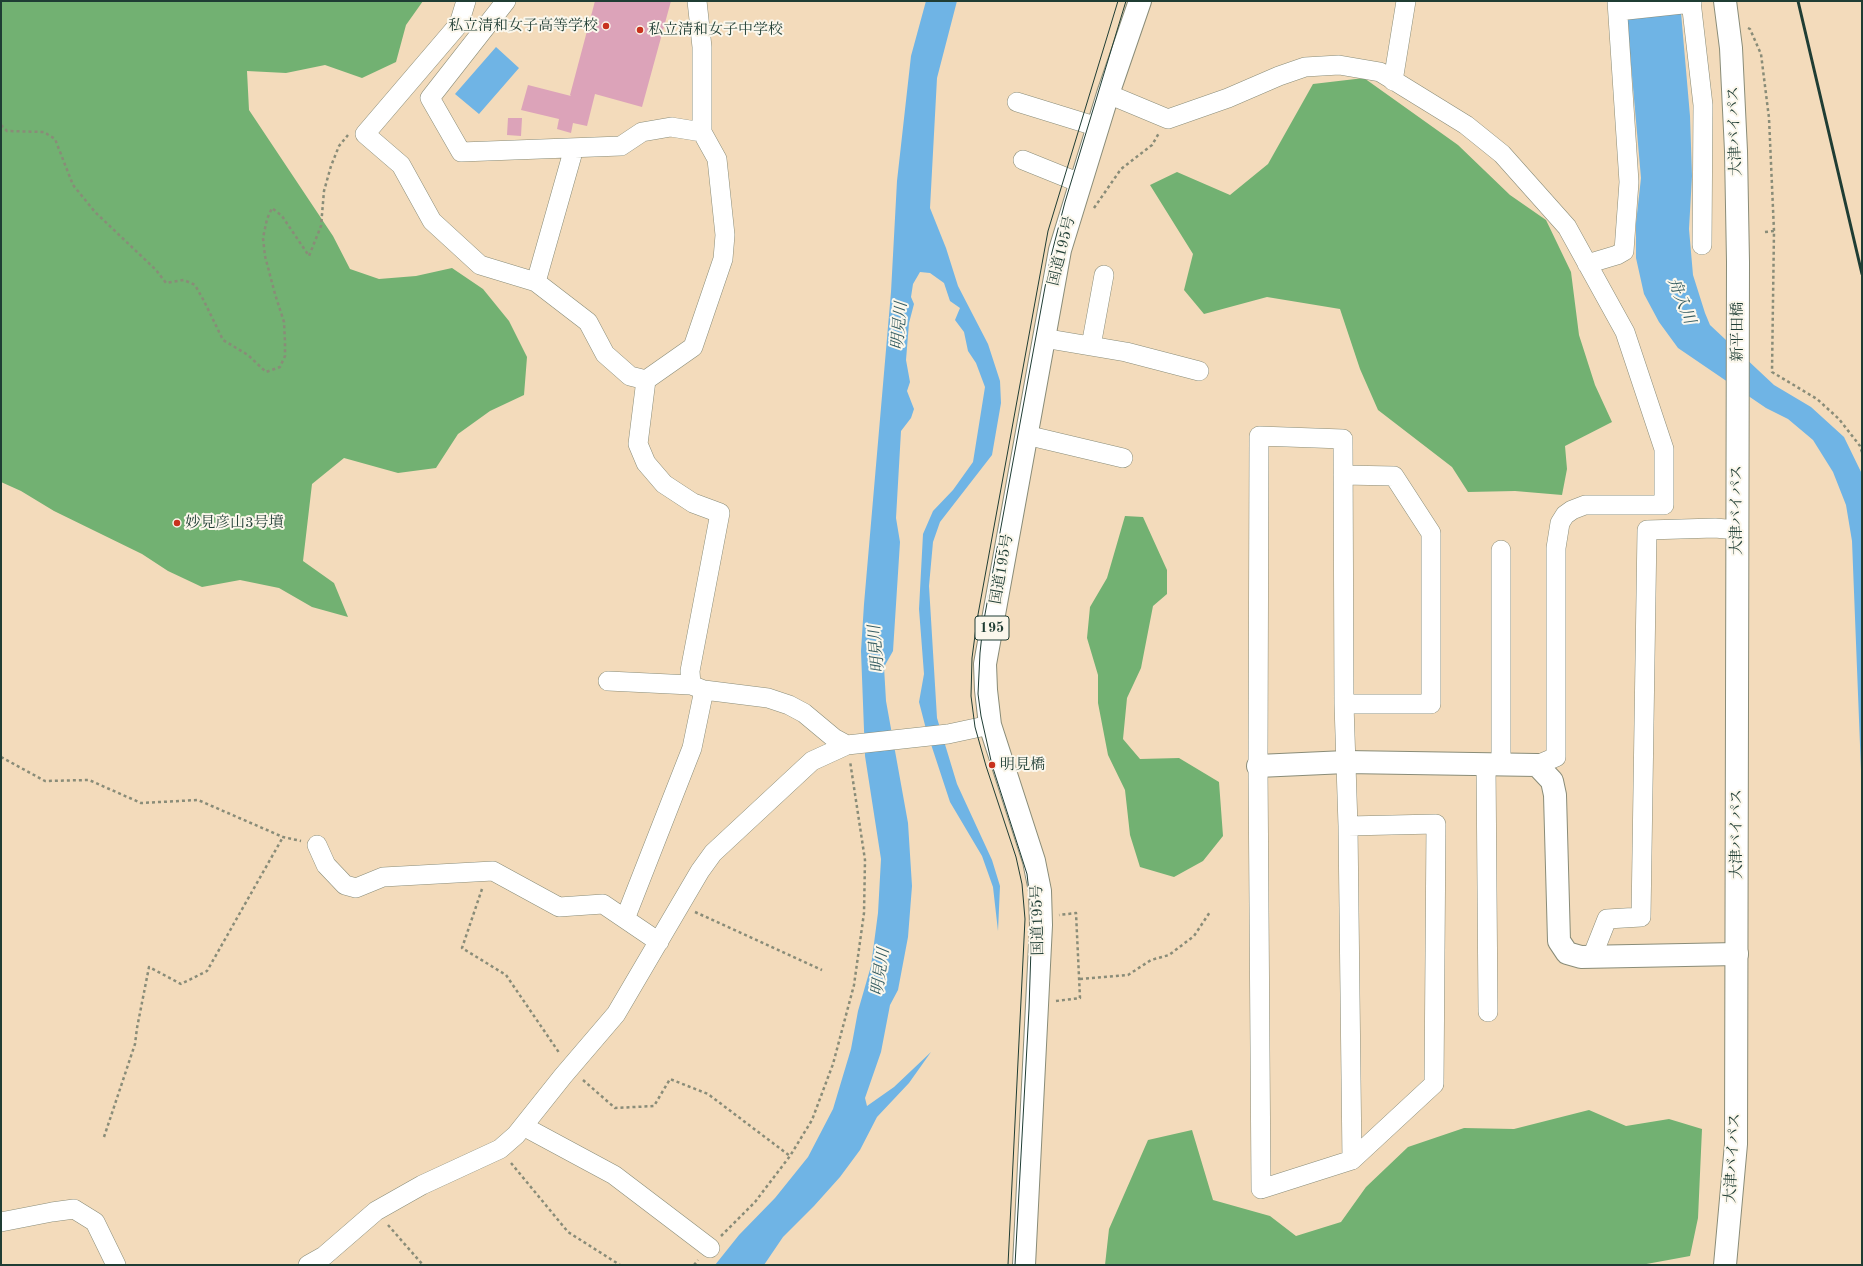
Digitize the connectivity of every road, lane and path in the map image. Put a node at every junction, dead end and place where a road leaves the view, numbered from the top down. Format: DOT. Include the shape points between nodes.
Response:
graph roads {
  1 [pos="466,1"];
  2 [pos="506,1"];
  3 [pos="697,1"];
  4 [pos="1140,1"];
  5 [pos="1406,1"];
  6 [pos="1688,2"];
  7 [pos="1620,7"];
  8 [pos="1726,8"];
  9 [pos="1394,81"];
  10 [pos="1108,94"];
  11 [pos="1017,102"];
  12 [pos="1168,119"];
  13 [pos="1,125"];
  14 [pos="1098,127"];
  15 [pos="702,132"];
  16 [pos="365,134"];
  17 [pos="574,148"];
  18 [pos="1023,160"];
  19 [pos="1080,183"];
  20 [pos="1090,215"];
  21 [pos="1774,231"];
  22 [pos="1765,232"];
  23 [pos="1702,245"];
  24 [pos="1738,262"];
  25 [pos="1587,264"];
  26 [pos="1104,275"];
  27 [pos="536,282"];
  28 [pos="1043,338"];
  29 [pos="1091,346"];
  30 [pos="1199,371"];
  31 [pos="646,380"];
  32 [pos="1737,403"];
  33 [pos="1026,435"];
  34 [pos="1862,452"];
  35 [pos="1122,458"];
  36 [pos="1344,475"];
  37 [pos="1737,530"];
  38 [pos="1501,550"];
  39 [pos="608,681"];
  40 [pos="697,687"];
  41 [pos="1344,704"];
  42 [pos="990,725"];
  43 [pos="853,744"];
  44 [pos="1,757"];
  45 [pos="1346,762"];
  46 [pos="1493,764"];
  47 [pos="1537,765"];
  48 [pos="1258,766"];
  49 [pos="1348,826"];
  50 [pos="283,837"];
  51 [pos="317,845"];
  52 [pos="678,909"];
  53 [pos="1210,912"];
  54 [pos="1041,917"];
  55 [pos="625,919"];
  56 [pos="659,942"];
  57 [pos="1737,954"];
  58 [pos="1592,957"];
  59 [pos="822,970"];
  60 [pos="1080,979"];
  61 [pos="1037,1004"];
  62 [pos="1488,1012"];
  63 [pos="523,1126"];
  64 [pos="104,1137"];
  65 [pos="500,1149"];
  66 [pos="1352,1160"];
  67 [pos="376,1211"];
  68 [pos="1,1222"];
  69 [pos="710,1248"];
  70 [pos="116,1265"];
  71 [pos="308,1265"];
  72 [pos="423,1265"];
  73 [pos="620,1265"];
  74 [pos="694,1265"];
  75 [pos="1024,1265"];
  76 [pos="1725,1265"];
  1 -- 16 [label="street" via="459,24"];
  2 -- 17 [label="street" via="430,98 461,152"];
  3 -- 15 [label="street" via="702,47"];
  4 -- 10 [label="main road, 国道195号 / 195"];
  5 -- 9 [label="street"];
  6 -- 7 [label="street"];
  6 -- 23 [label="street" via="1702,104"];
  7 -- 25 [label="street" via="1629,182 1624,251 1617,256"];
  8 -- 21 [label="path" via="1750,30 1761,54 1769,118"];
  8 -- 24 [label="main road, 大津バイパス" via="1731,48 1736,143"];
  9 -- 12 [label="street" via="1380,72 1339,65 1305,67"];
  9 -- 25 [label="street" via="1466,125 1502,154 1567,227"];
  10 -- 12 [label="street"];
  10 -- 14 [label="main road, 国道195号 / 195"];
  11 -- 14 [label="street"];
  12 -- 20 [label="path" via="1152,145 1121,170"];
  13 -- 16 [label="path" via="7,131 44,132 55,139 73,185 95,212 156,270 166,283 184,280 194,284 223,340 248,355 266,372 280,367 285,356 286,342 284,322 265,256 263,238 267,220 272,208 282,216 310,256 322,226 324,191 339,146 348,135"];
  14 -- 19 [label="main road, 国道195号 / 195"];
  15 -- 17 [label="street" via="670,127 642,132 621,146"];
  15 -- 31 [label="street" via="717,160 725,235 723,259 694,347"];
  16 -- 27 [label="street" via="401,165 432,221 480,266"];
  17 -- 27 [label="street"];
  18 -- 19 [label="street"];
  19 -- 28 [label="main road, 国道195号 / 195" via="1060,250"];
  21 -- 22 [label="path"];
  21 -- 34 [label="path" via="1772,372 1817,399 1840,419"];
  24 -- 32 [label="main road, 新平田橋"];
  25 -- 47 [label="street" via="1626,332 1664,449 1664,505 1585,505 1565,515 1560,523 1556,548 1556,757"];
  26 -- 29 [label="street"];
  27 -- 31 [label="street" via="588,322 605,354 630,376"];
  28 -- 29 [label="street"];
  28 -- 33 [label="main road, 国道195号 / 195"];
  29 -- 30 [label="street" via="1126,352"];
  31 -- 40 [label="street" via="638,444 646,463 664,484 693,503 720,513 690,671"];
  32 -- 37 [label="main road, 大津バイパス"];
  33 -- 35 [label="street"];
  33 -- 42 [label="main road, 国道195号 / 195" via="985,664"];
  36 -- 41 [label="street"];
  36 -- 41 [label="street" via="1394,476 1430,533 1431,704"];
  36 -- 48 [label="street" via="1343,439 1260,436"];
  37 -- 57 [label="main road, 大津バイパス"];
  37 -- 58 [label="street" via="1647,530 1641,917 1607,919"];
  38 -- 46 [label="street"];
  39 -- 40 [label="street"];
  40 -- 43 [label="street" via="768,698 789,704 834,738"];
  40 -- 55 [label="street" via="692,748"];
  41 -- 45 [label="street"];
  42 -- 43 [label="street" via="948,734"];
  42 -- 54 [label="main road, 国道195号 / 195" via="1034,861 1040,892"];
  43 -- 52 [label="street" via="812,761 713,853"];
  43 -- 69 [label="path" via="854,784 865,860 864,913 854,985 833,1064 812,1120 790,1156 755,1202"];
  44 -- 50 [label="path" via="45,781 89,780 141,802 198,800"];
  45 -- 46 [label="main road"];
  45 -- 48 [label="main road"];
  45 -- 49 [label="street"];
  46 -- 47 [label="main road"];
  46 -- 62 [label="street"];
  47 -- 58 [label="main road" via="1552,781 1555,796 1559,941 1567,953"];
  48 -- 66 [label="street" via="1261,1189"];
  49 -- 66 [label="street"];
  49 -- 66 [label="street" via="1436,824 1434,1084"];
  50 -- 51 [label="path"];
  50 -- 64 [label="path" via="207,972 181,984 149,967 136,1044"];
  51 -- 55 [label="street" via="326,866 345,886 356,888 383,877 493,871 560,907 603,904"];
  52 -- 56 [label="street"];
  52 -- 59 [label="path" via="694,912"];
  53 -- 60 [label="path" via="1194,936 1169,955 1151,960 1128,975"];
  54 -- 60 [label="path" via="1076,913"];
  54 -- 61 [label="main road, 国道195号 / 195"];
  55 -- 56 [label="street"];
  56 -- 63 [label="street" via="616,1014"];
  57 -- 58 [label="main road"];
  57 -- 76 [label="main road, 大津バイパス" via="1736,1144"];
  60 -- 61 [label="path" via="1080,998"];
  61 -- 75 [label="main road, 国道195号 / 195"];
  63 -- 65 [label="street"];
  63 -- 69 [label="street" via="614,1175"];
  65 -- 67 [label="street" via="422,1185"];
  65 -- 73 [label="path" via="568,1232"];
  67 -- 71 [label="street" via="324,1256"];
  67 -- 72 [label="path"];
  68 -- 70 [label="street" via="74,1209 95,1222"];
  69 -- 74 [label="path"];
}
